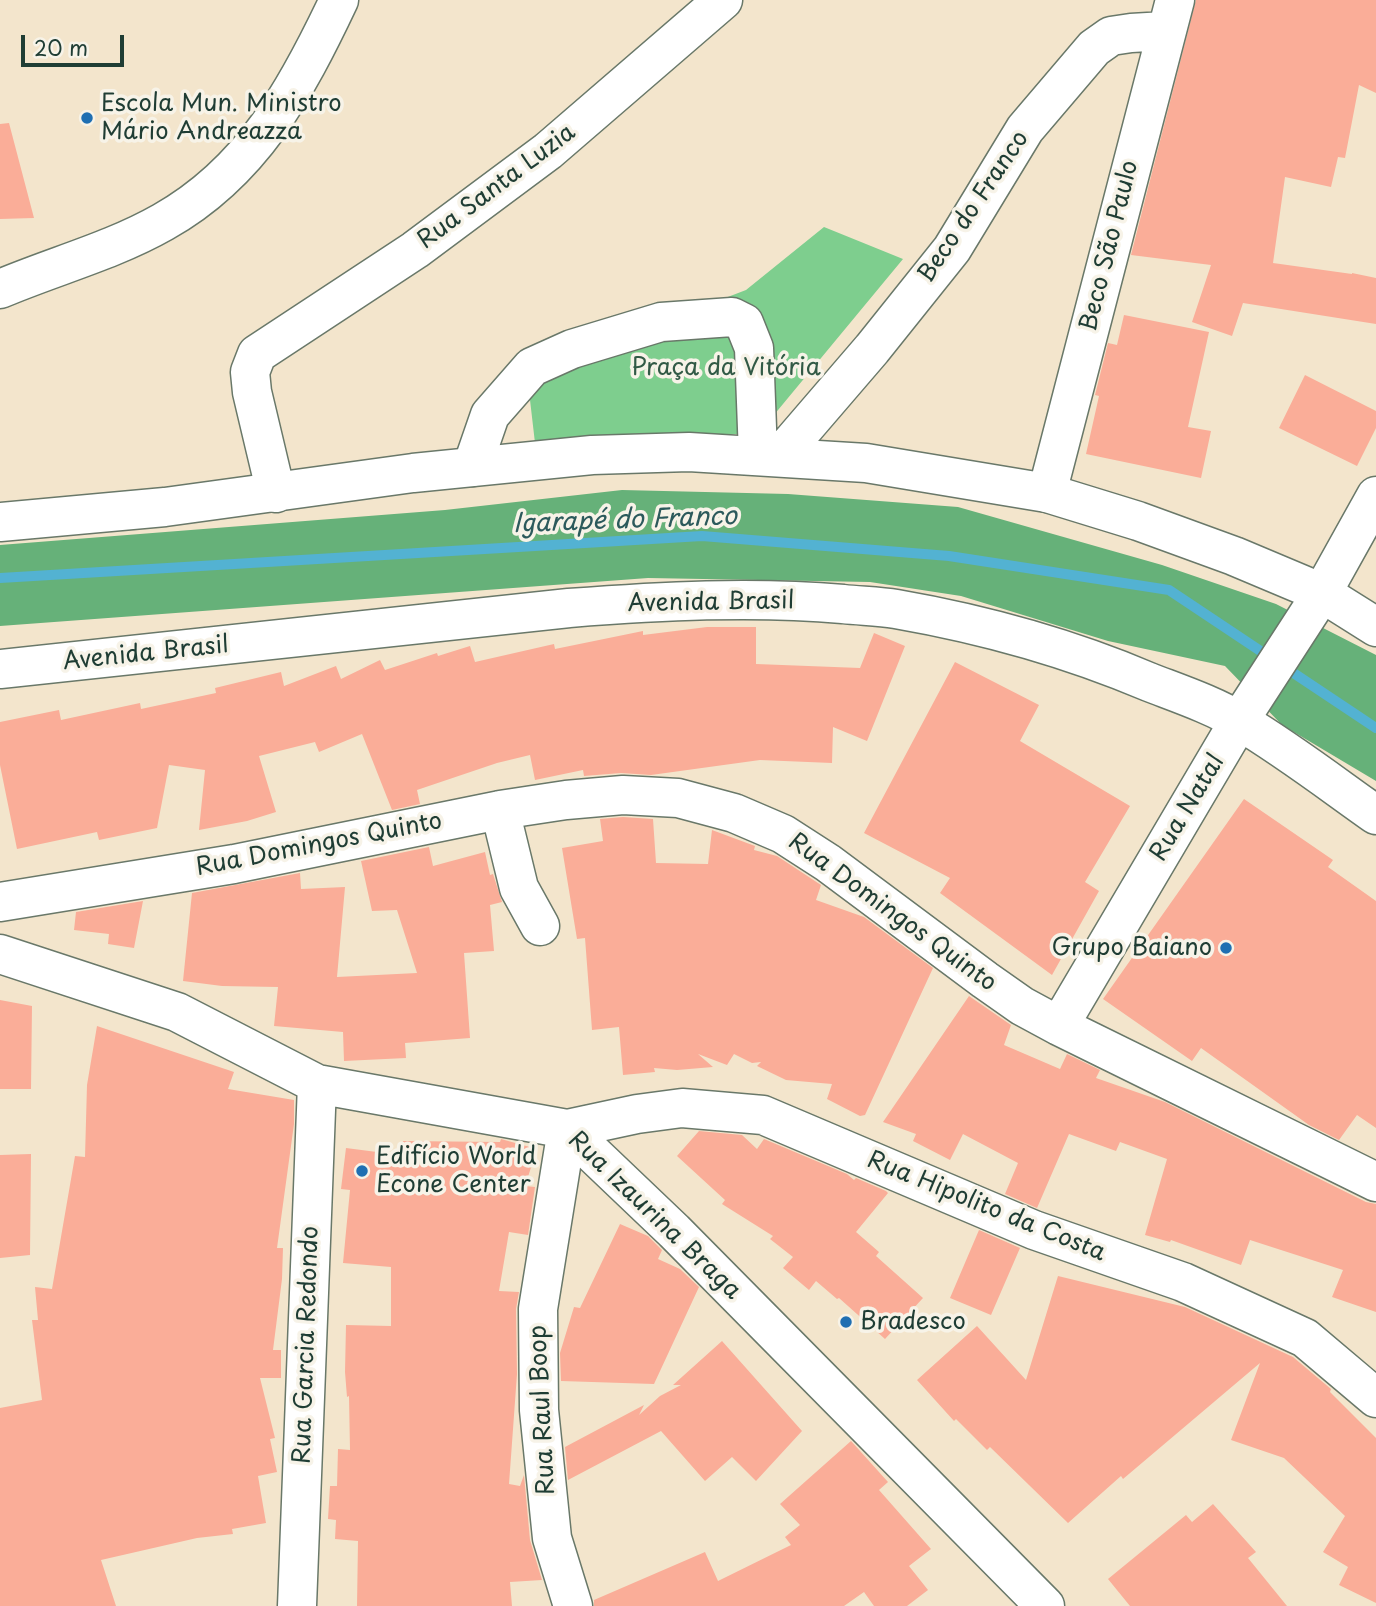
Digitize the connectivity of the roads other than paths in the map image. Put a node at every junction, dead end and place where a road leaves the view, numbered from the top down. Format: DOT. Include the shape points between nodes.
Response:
graph roads {
  1 [pos="339,0"];
  2 [pos="723,0"];
  3 [pos="1170,16"];
  4 [pos="41,271"];
  5 [pos="0,276"];
  6 [pos="0,289"];
  7 [pos="769,456"];
  8 [pos="472,467"];
  9 [pos="276,492"];
  10 [pos="1047,493"];
  11 [pos="1376,496"];
  12 [pos="0,522"];
  13 [pos="1322,593"];
  14 [pos="1376,627"];
  15 [pos="0,669"];
  16 [pos="1239,721"];
  17 [pos="500,810"];
  18 [pos="1376,816"];
  19 [pos="0,902"];
  20 [pos="540,926"];
  21 [pos="0,954"];
  22 [pos="1059,1026"];
  23 [pos="317,1084"];
  24 [pos="568,1129"];
  25 [pos="1376,1182"];
  26 [pos="1376,1398"];
  27 [pos="297,1606"];
  28 [pos="573,1606"];
  29 [pos="1045,1606"];
  1 -- 4 [label="main road" via="290,94 263,136 231,172 163,222 78,261"];
  2 -- 9 [label="main road, Rua Santa Luzia" via="548,151 415,250 257,354 250,372 252,392"];
  3 -- 7 [label="main road, Beco do Franco" via="1111,36 1094,48 1026,129 952,249 872,349"];
  3 -- 10 [label="main road, Beco São Paulo"];
  4 -- 5 [label="main road"];
  4 -- 6 [label="main road"];
  7 -- 8 [label="main road" via="689,452"];
  7 -- 8 [label="main road" via="754,348 744,323 732,317 661,322 572,349 531,367 490,415"];
  7 -- 10 [label="main road" via="866,463"];
  8 -- 9 [label="main road"];
  9 -- 12 [label="main road"];
  10 -- 13 [label="main road" via="1198,543"];
  11 -- 13 [label="main road, Rua Natal"];
  13 -- 14 [label="main road"];
  13 -- 16 [label="main road, Rua Natal"];
  15 -- 16 [label="main road, Avenida Brasil" via="583,607 735,599 817,602 895,608 1014,635 1109,665"];
  16 -- 18 [label="main road, Avenida Brasil"];
  16 -- 22 [label="main road, Rua Natal"];
  17 -- 19 [label="main road, Rua Domingos Quinto" via="233,864"];
  17 -- 20 [label="main road" via="520,888"];
  17 -- 22 [label="main road, Rua Domingos Quinto" via="623,795 678,798 734,813 783,834 828,863 985,981"];
  21 -- 23 [label="main road, Rua Izaurina Braga" via="177,1012"];
  22 -- 25 [label="main road, Rua Domingos Quinto"];
  23 -- 24 [label="main road, Rua Izaurina Braga"];
  23 -- 27 [label="main road, Rua Garcia Redondo"];
  24 -- 26 [label="main road, Rua Hipolito da Costa" via="682,1108 763,1115 1034,1230 1182,1282 1305,1338"];
  24 -- 28 [label="main road, Rua Raul Boop" via="538,1309 539,1410 552,1538"];
  24 -- 29 [label="main road, Rua Izaurina Braga"];
}
